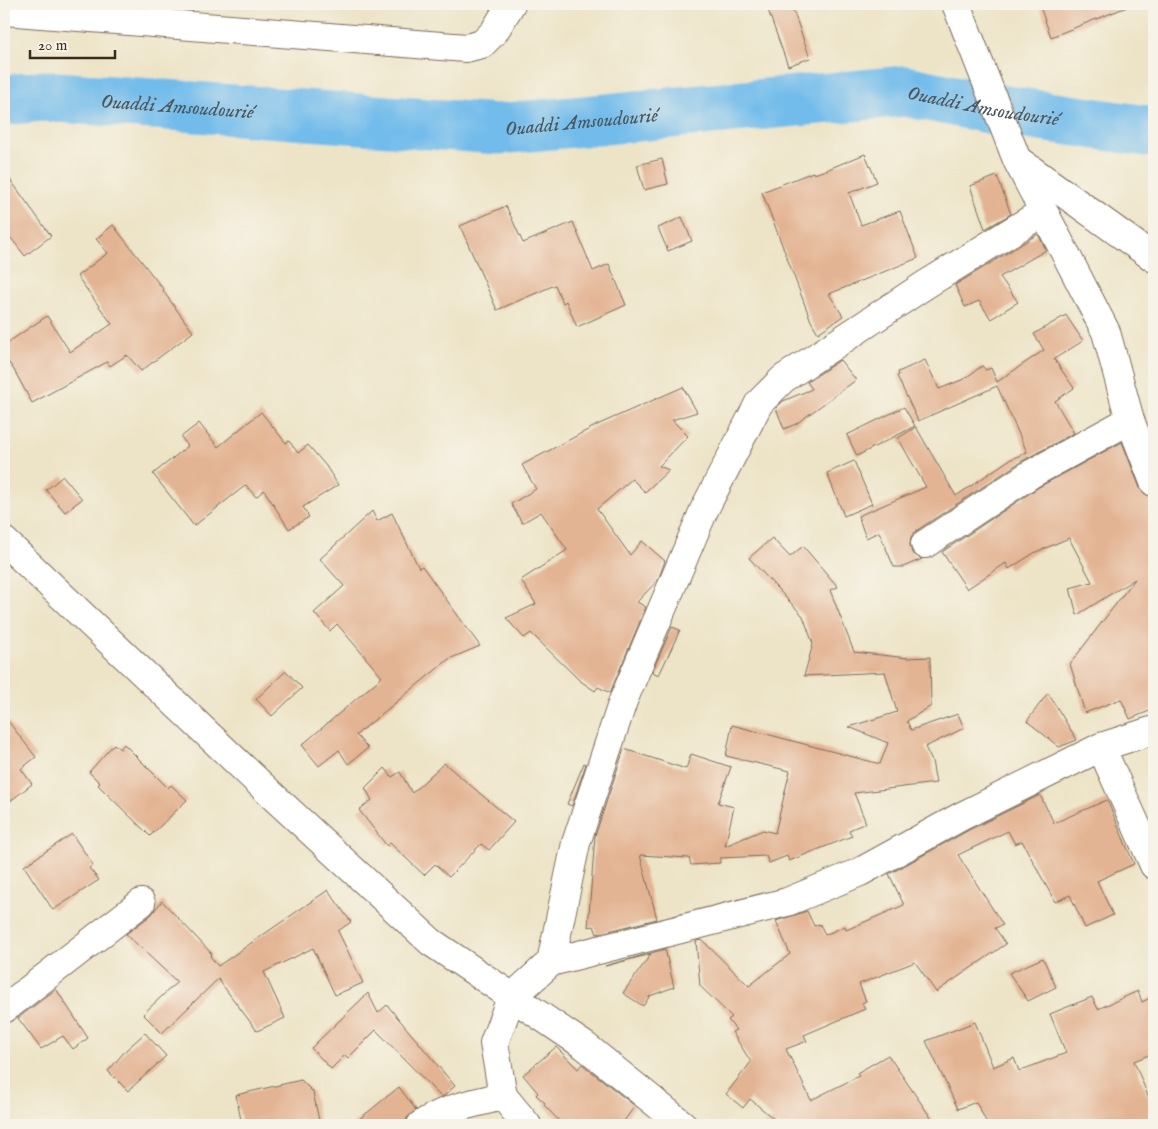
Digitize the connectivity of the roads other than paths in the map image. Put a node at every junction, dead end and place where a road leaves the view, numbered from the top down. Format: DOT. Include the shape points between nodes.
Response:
graph roads {
  1 [pos="511,4"];
  2 [pos="956,4"];
  3 [pos="4,11"];
  4 [pos="1017,160"];
  5 [pos="1042,212"];
  6 [pos="1154,258"];
  7 [pos="1130,420"];
  8 [pos="1154,482"];
  9 [pos="4,541"];
  10 [pos="925,544"];
  11 [pos="1154,730"];
  12 [pos="1101,747"];
  13 [pos="1154,865"];
  14 [pos="141,903"];
  15 [pos="551,962"];
  16 [pos="512,998"];
  17 [pos="4,1009"];
  18 [pos="503,1096"];
  19 [pos="420,1125"];
  20 [pos="527,1125"];
  21 [pos="682,1125"];
  1 -- 3 [label="street" via="494,32 482,44 466,48"];
  2 -- 4 [label="street"];
  4 -- 5 [label="street"];
  4 -- 6 [label="street"];
  5 -- 7 [label="street" via="1106,332"];
  5 -- 15 [label="street" via="783,378 759,404 704,510 623,701 576,843"];
  7 -- 8 [label="street"];
  7 -- 10 [label="street" via="1031,474"];
  9 -- 16 [label="street" via="431,942"];
  11 -- 12 [label="street"];
  12 -- 13 [label="street"];
  12 -- 15 [label="street" via="962,816 860,872 787,902"];
  14 -- 17 [label="street"];
  15 -- 16 [label="street"];
  16 -- 18 [label="street" via="494,1043"];
  16 -- 21 [label="street" via="586,1046"];
  18 -- 19 [label="street" via="460,1107"];
  18 -- 20 [label="street"];
}
